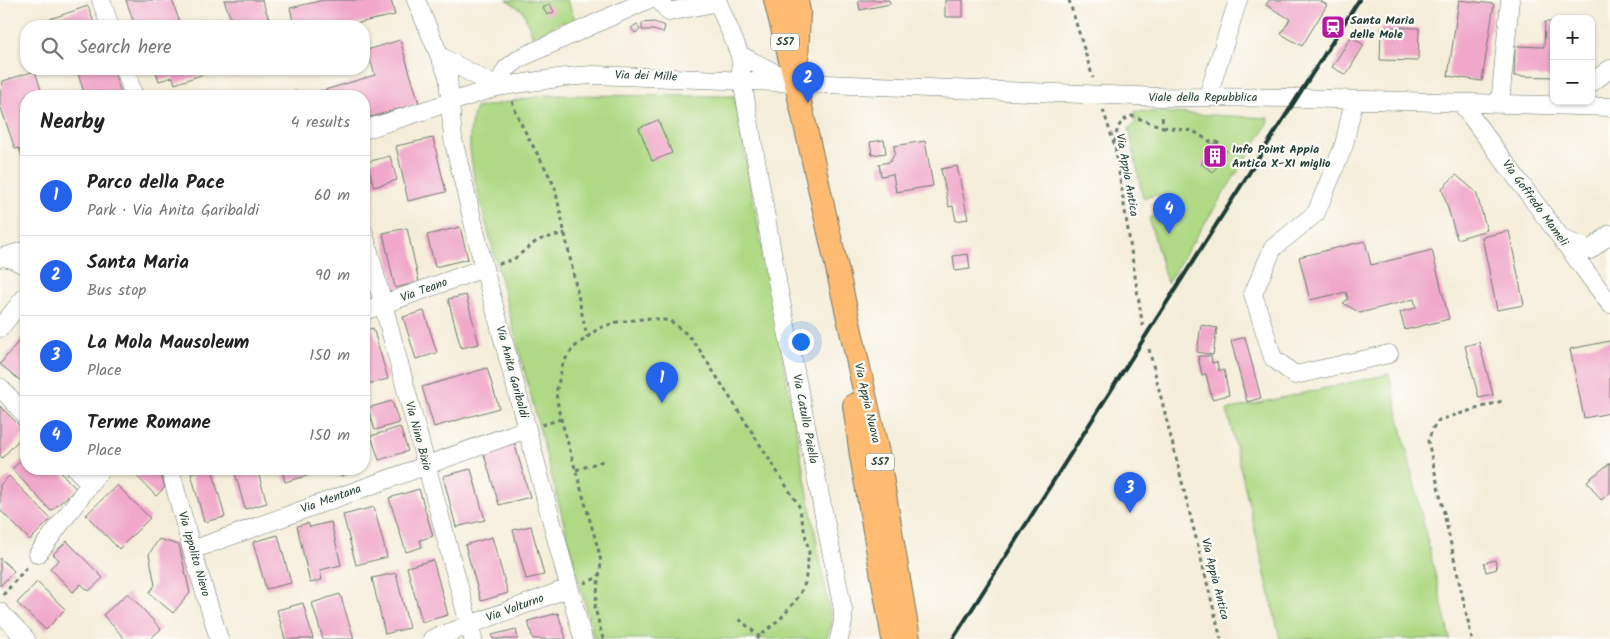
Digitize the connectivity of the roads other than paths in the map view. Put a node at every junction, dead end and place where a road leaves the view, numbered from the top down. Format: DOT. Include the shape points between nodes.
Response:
graph roads {
  1 [pos="101,0"];
  2 [pos="416,0"];
  3 [pos="647,0"];
  4 [pos="658,0"];
  5 [pos="775,0"];
  6 [pos="797,0"];
  7 [pos="1238,0"];
  8 [pos="1510,0"];
  9 [pos="718,1"];
  10 [pos="108,20"];
  11 [pos="740,55"];
  12 [pos="440,56"];
  13 [pos="1610,69"];
  14 [pos="127,75"];
  15 [pos="742,80"];
  16 [pos="1595,80"];
  17 [pos="796,84"];
  18 [pos="502,87"];
  19 [pos="132,90"];
  20 [pos="1208,96"];
  21 [pos="1354,100"];
  22 [pos="1461,103"];
  23 [pos="1500,103"];
  24 [pos="1550,103"];
  25 [pos="449,104"];
  26 [pos="1588,105"];
  27 [pos="1610,107"];
  28 [pos="370,128"];
  29 [pos="1610,234"];
  30 [pos="1562,239"];
  31 [pos="20,252"];
  32 [pos="1,257"];
  33 [pos="370,257"];
  34 [pos="20,263"];
  35 [pos="484,268"];
  36 [pos="840,287"];
  37 [pos="20,303"];
  38 [pos="382,304"];
  39 [pos="1610,304"];
  40 [pos="370,309"];
  41 [pos="0,328"];
  42 [pos="1389,354"];
  43 [pos="0,387"];
  44 [pos="20,409"];
  45 [pos="527,429"];
  46 [pos="426,465"];
  47 [pos="82,475"];
  48 [pos="97,475"];
  49 [pos="172,475"];
  50 [pos="90,484"];
  51 [pos="192,550"];
  52 [pos="38,554"];
  53 [pos="569,588"];
  54 [pos="0,612"];
  55 [pos="471,632"];
  56 [pos="26,639"];
  57 [pos="219,639"];
  58 [pos="432,639"];
  59 [pos="583,639"];
  60 [pos="839,639"];
  61 [pos="893,639"];
  62 [pos="909,639"];
  1 -- 10 [label="street"];
  2 -- 12 [label="street, Via Anita Garibaldi"];
  3 -- 18 [label="street" via="520,58 506,69"];
  4 -- 9 [label="street" via="669,12"];
  5 -- 17 [label="main road, Via Appia Nuova / SS7"];
  6 -- 17 [label="main road, Via Appia Nuova / SS7"];
  7 -- 20 [label="street"];
  8 -- 23 [label="street"];
  9 -- 11 [label="street, Via Catullo Paiella"];
  11 -- 15 [label="street, Via Catullo Paiella"];
  11 -- 17 [label="street"];
  12 -- 18 [label="street"];
  12 -- 25 [label="street, Via Anita Garibaldi" via="448,76"];
  13 -- 16 [label="street"];
  14 -- 19 [label="street"];
  15 -- 17 [label="street, Via dei Mille"];
  15 -- 18 [label="street, Via dei Mille" via="593,75"];
  15 -- 60 [label="street, Via Catullo Paiella" via="778,286 843,610"];
  17 -- 20 [label="street, Viale della Repubblica"];
  17 -- 36 [label="main road, Via Appia Nuova / SS7"];
  18 -- 25 [label="street, Via dei Mille"];
  20 -- 21 [label="street, Viale della Repubblica"];
  21 -- 22 [label="street, Viale della Repubblica"];
  21 -- 42 [label="street" via="1344,145 1316,213 1273,248 1254,294 1273,358 1295,375"];
  22 -- 23 [label="street, Viale della Repubblica"];
  22 -- 30 [label="street, Via Goffredo Mameli"];
  23 -- 24 [label="street, Viale della Repubblica"];
  25 -- 28 [label="street, Via dei Mille"];
  25 -- 35 [label="street, Via Anita Garibaldi" via="453,139"];
  26 -- 27 [label="street, Viale della Repubblica"];
  29 -- 30 [label="street" via="1590,250"];
  30 -- 39 [label="street, Via Goffredo Mameli"];
  31 -- 32 [label="street"];
  32 -- 34 [label="street"];
  33 -- 38 [label="street, Via Nino Bixio"];
  35 -- 38 [label="street, Via Teano"];
  35 -- 45 [label="street, Via Anita Garibaldi"];
  36 -- 61 [label="main road, Via Appia Nuova / SS7" via="860,456"];
  36 -- 62 [label="main road, Via Appia Nuova / SS7" via="878,453"];
  37 -- 41 [label="street"];
  38 -- 40 [label="street, Via Teano"];
  38 -- 46 [label="street, Via Nino Bixio"];
  43 -- 44 [label="street"];
  45 -- 46 [label="street, Via Mentana"];
  45 -- 53 [label="street, Via Anita Garibaldi"];
  46 -- 51 [label="street, Via Mentana"];
  46 -- 55 [label="street, Via Nino Bixio"];
  47 -- 50 [label="street"];
  48 -- 50 [label="street"];
  49 -- 51 [label="street, Via Ippolito Nievo"];
  50 -- 52 [label="street"];
  51 -- 57 [label="street, Via Ippolito Nievo"];
  53 -- 55 [label="street, Via Volturno"];
  53 -- 59 [label="street, Via Anita Garibaldi"];
  54 -- 56 [label="street"];
  55 -- 58 [label="street, Via Volturno"];
}
